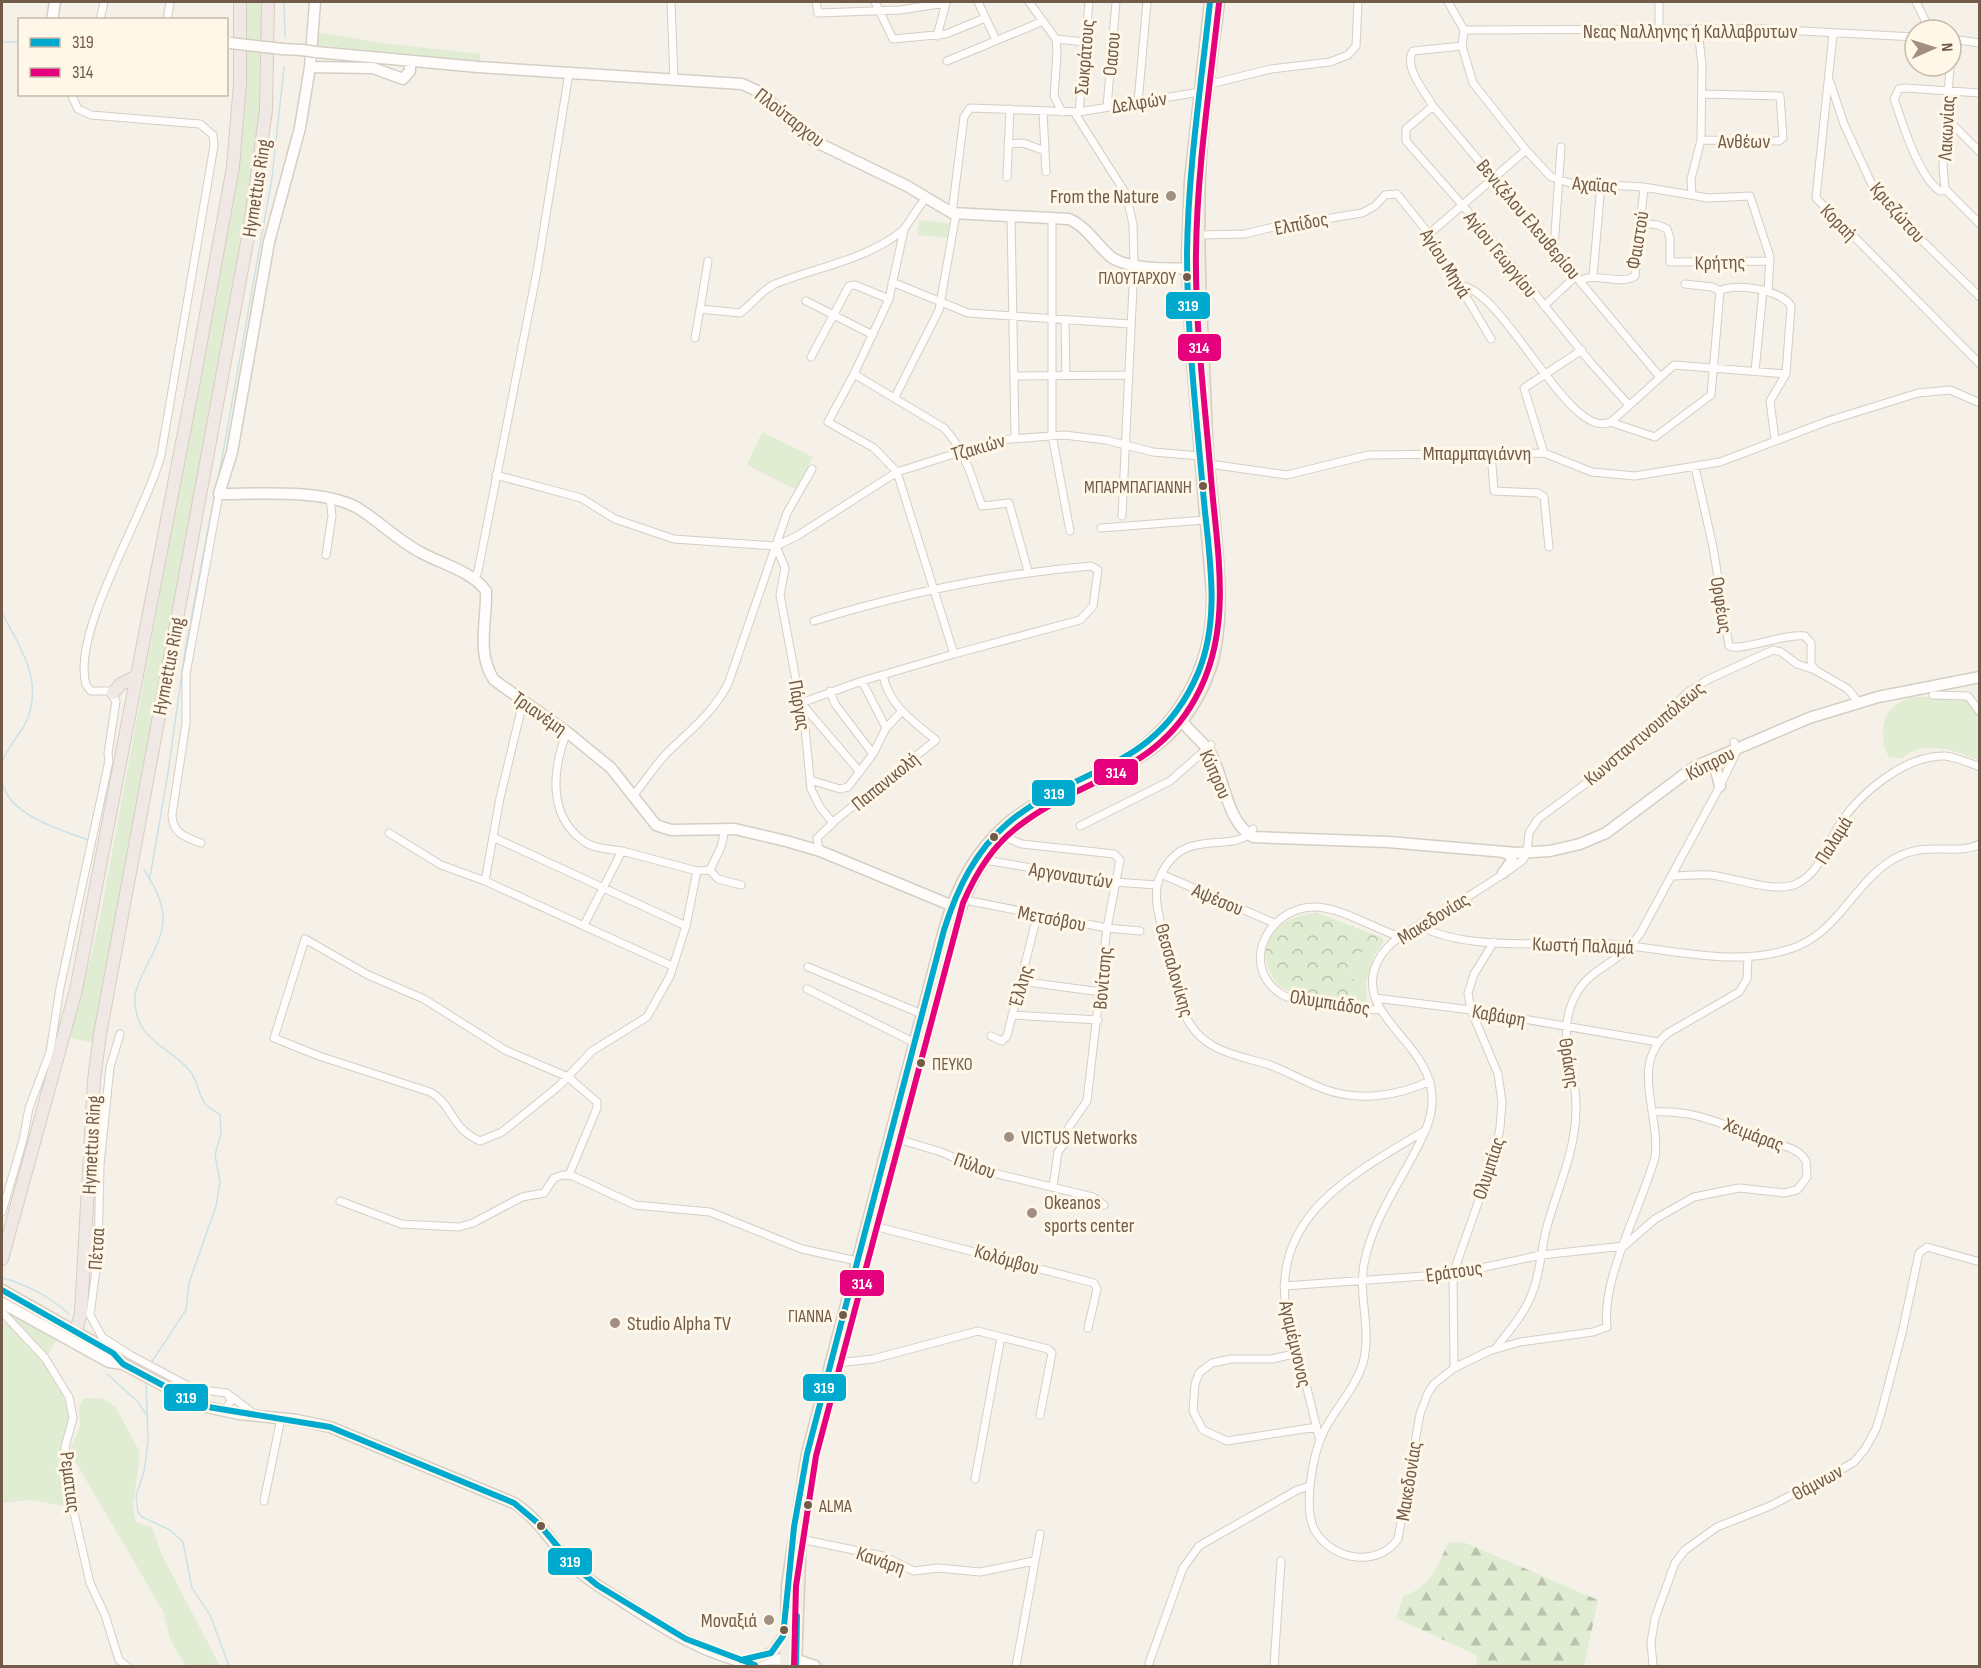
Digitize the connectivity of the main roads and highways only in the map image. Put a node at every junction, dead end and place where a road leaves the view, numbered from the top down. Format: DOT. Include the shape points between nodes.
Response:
graph roads {
  1 [pos="240,2"];
  2 [pos="267,2"];
  3 [pos="1210,2"];
  4 [pos="1219,2"];
  5 [pos="1192,267"];
  6 [pos="1204,460"];
  7 [pos="137,676"];
  8 [pos="113,693"];
  9 [pos="1181,717"];
  10 [pos="958,904"];
  11 [pos="2,1259"];
  12 [pos="74,1336"];
  13 [pos="785,1628"];
  14 [pos="760,1663"];
  15 [pos="785,1663"];
  16 [pos="797,1663"];
  1 -- 7 [label="highway, Hymettus Ring" via="240,84 230,185"];
  2 -- 12 [label="highway, Hymettus Ring" via="266,110 255,196 100,1034 81,1313"];
  3 -- 5 [label="main road" via="1188,211"];
  4 -- 5 [label="main road" via="1201,163 1201,235"];
  5 -- 6 [label="main road"];
  5 -- 6 [label="main road" via="1205,371"];
  6 -- 9 [label="main road" via="1211,626 1200,671"];
  6 -- 9 [label="main road" via="1219,626 1210,669 1199,696"];
  7 -- 8 [label="highway"];
  7 -- 11 [label="highway, Hymettus Ring" via="76,990"];
  9 -- 10 [label="main road" via="1162,743 1141,758 1041,809 1004,837"];
  9 -- 10 [label="main road" via="1134,753 1043,799 1009,822 974,861"];
  10 -- 13 [label="main road" via="922,1014 805,1464 794,1527"];
  10 -- 16 [label="main road" via="814,1455 800,1539"];
  13 -- 14 [label="main road" via="777,1648"];
  13 -- 15 [label="main road"];
}
